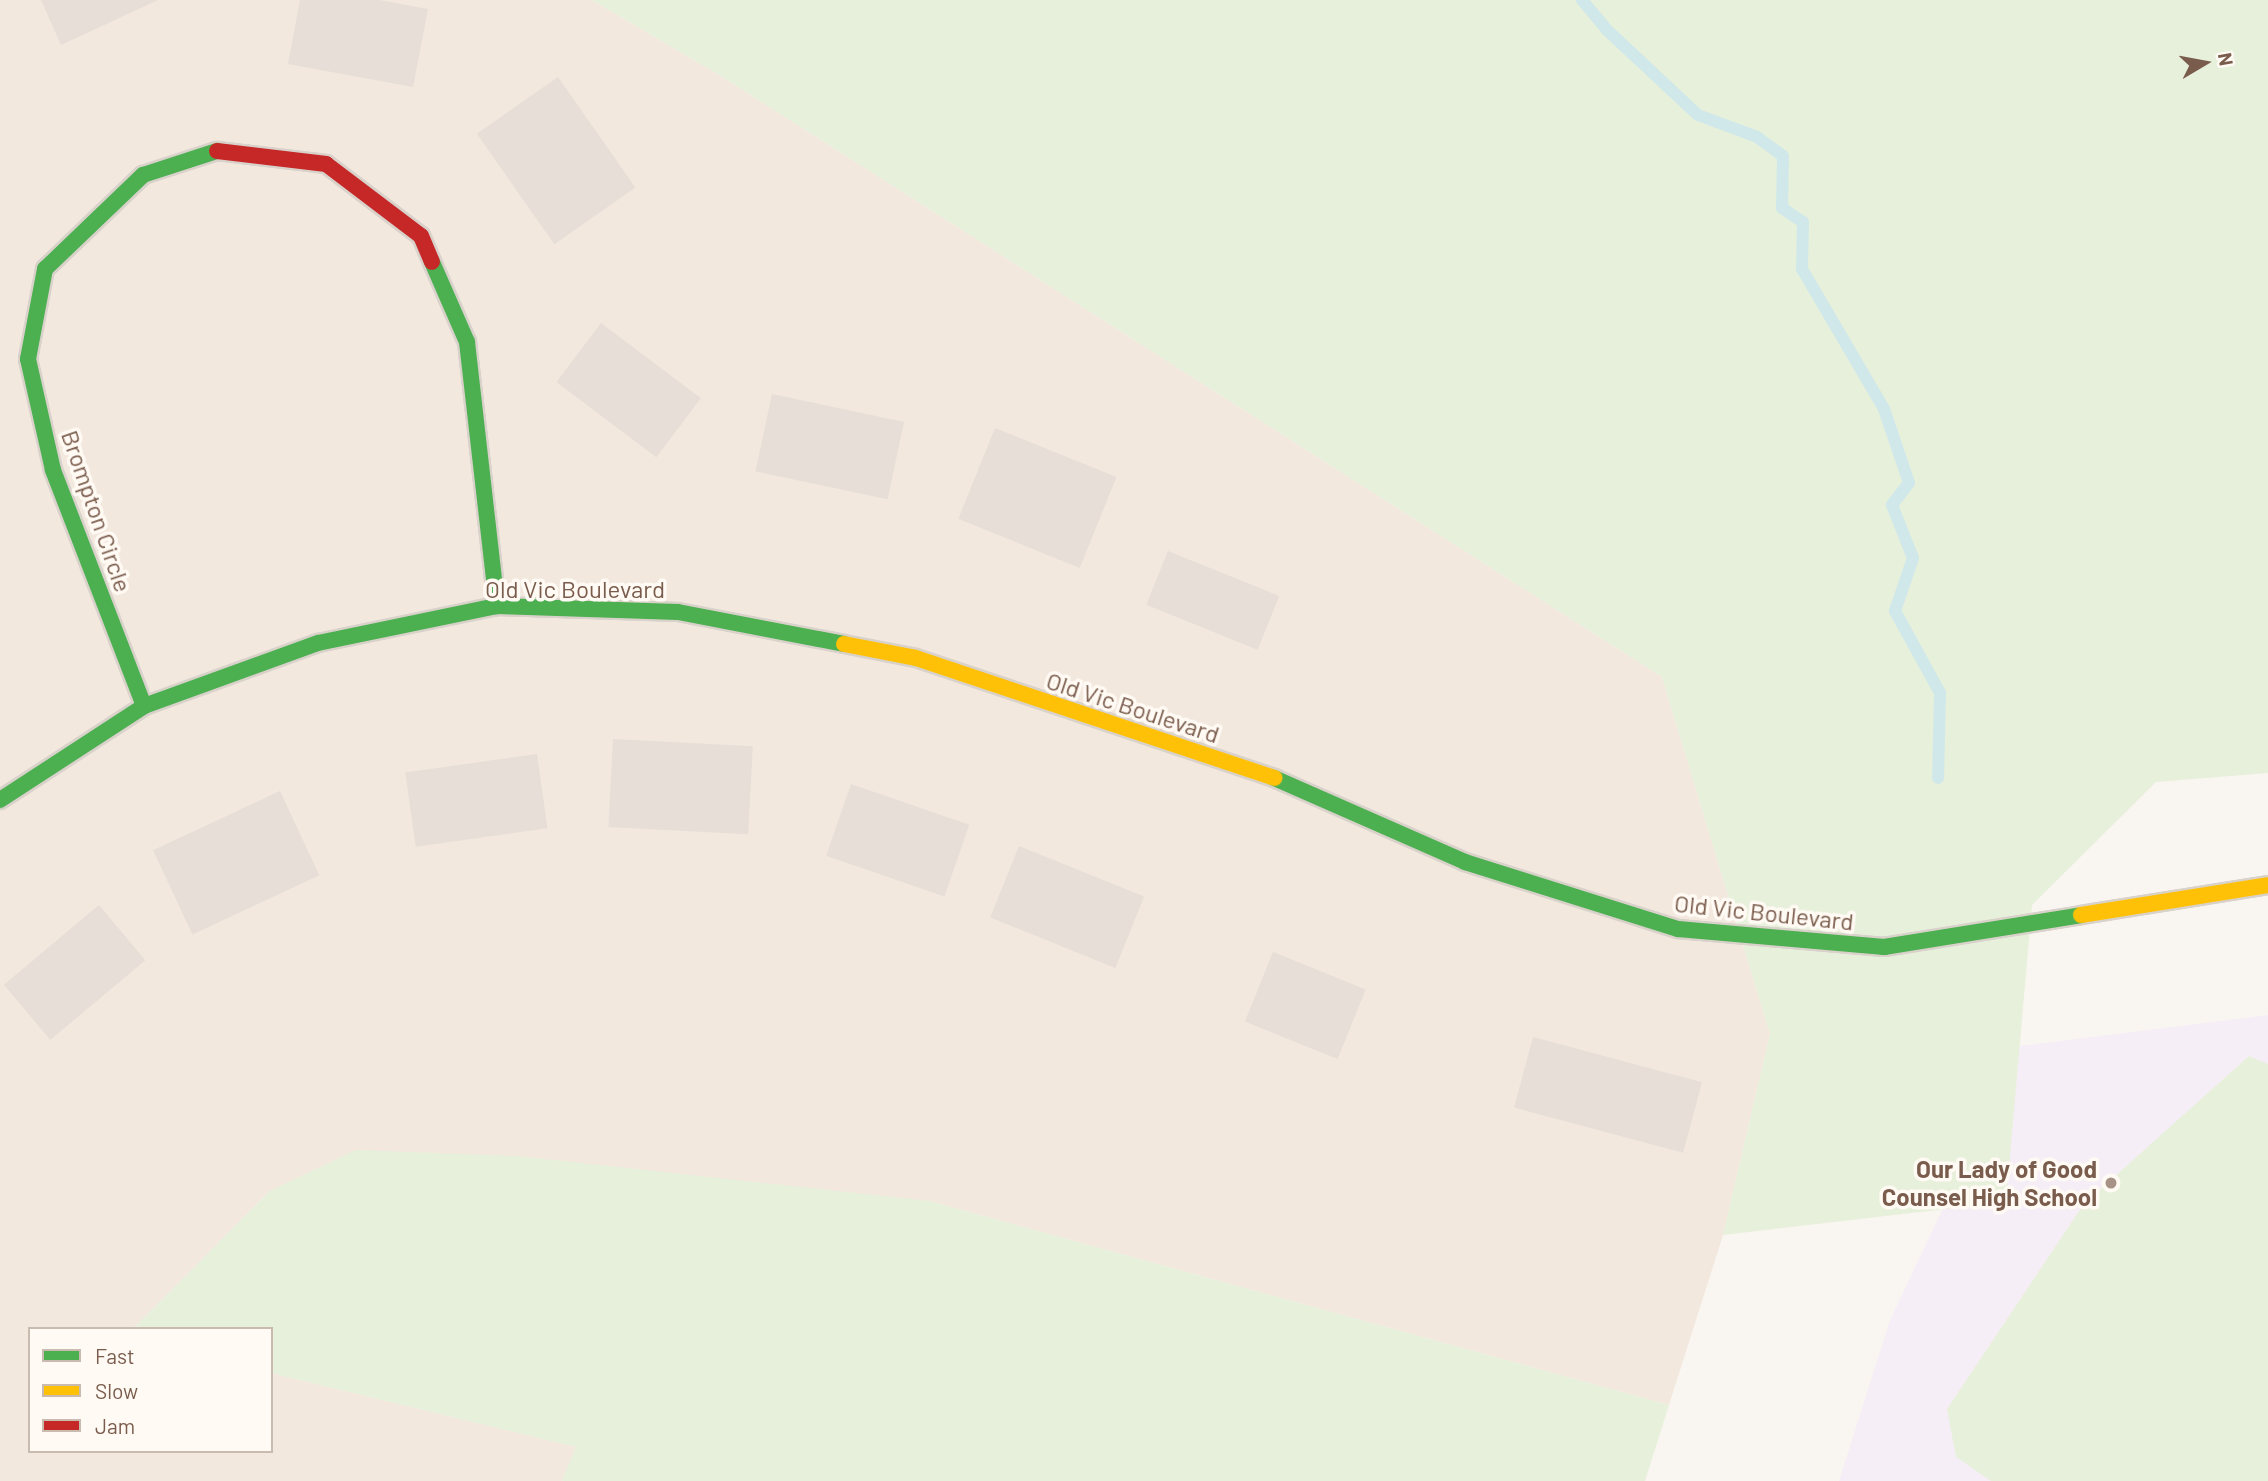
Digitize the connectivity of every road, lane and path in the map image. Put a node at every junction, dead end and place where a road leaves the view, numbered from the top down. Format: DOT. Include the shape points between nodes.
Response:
graph roads {
  1 [pos="497,606"];
  2 [pos="144,706"];
  3 [pos="0,800"];
  4 [pos="2268,885"];
  1 -- 2 [label="street, Old Vic Boulevard" via="318,643"];
  1 -- 2 [label="street, Brompton Circle" via="467,342 421,236 327,164 215,151 143,175 45,269 28,359 53,470"];
  1 -- 4 [label="street, Old Vic Boulevard" via="678,612 916,658 1270,776 1465,862 1678,929 1884,947"];
  2 -- 3 [label="street, Old Vic Boulevard"];
}
